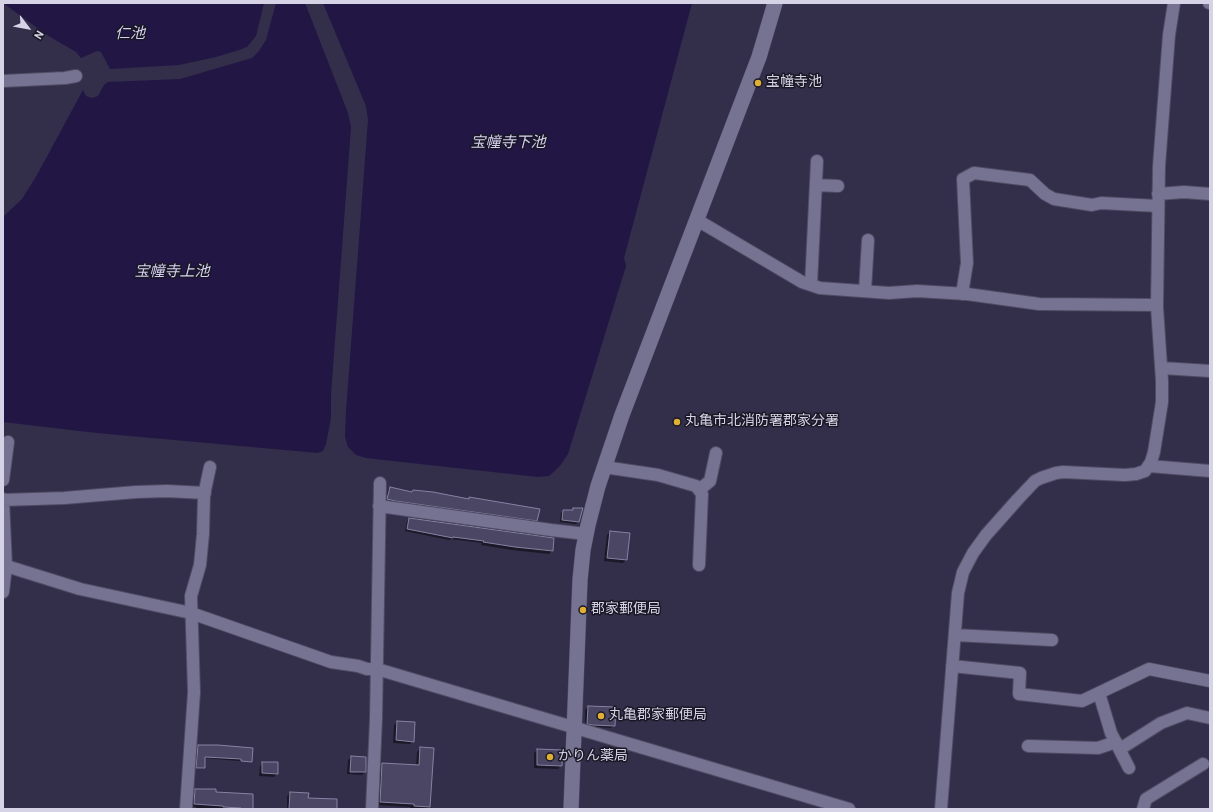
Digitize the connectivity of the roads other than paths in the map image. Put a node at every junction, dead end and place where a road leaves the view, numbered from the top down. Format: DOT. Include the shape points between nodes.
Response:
graph roads {
  1 [pos="775,3"];
  2 [pos="1174,3"];
  3 [pos="76,76"];
  4 [pos="3,81"];
  5 [pos="817,161"];
  6 [pos="816,185"];
  7 [pos="838,186"];
  8 [pos="1210,194"];
  9 [pos="1158,200"];
  10 [pos="696,220"];
  11 [pos="868,240"];
  12 [pos="811,285"];
  13 [pos="865,291"];
  14 [pos="962,294"];
  15 [pos="1157,305"];
  16 [pos="1162,368"];
  17 [pos="1210,371"];
  18 [pos="8,442"];
  19 [pos="716,453"];
  20 [pos="1149,466"];
  21 [pos="210,467"];
  22 [pos="604,467"];
  23 [pos="1210,471"];
  24 [pos="3,480"];
  25 [pos="380,483"];
  26 [pos="699,490"];
  27 [pos="205,493"];
  28 [pos="3,499"];
  29 [pos="379,506"];
  30 [pos="586,534"];
  31 [pos="5,565"];
  32 [pos="699,565"];
  33 [pos="3,592"];
  34 [pos="191,613"];
  35 [pos="955,635"];
  36 [pos="1052,640"];
  37 [pos="952,666"];
  38 [pos="377,670"];
  39 [pos="1210,682"];
  40 [pos="1098,693"];
  41 [pos="1210,718"];
  42 [pos="575,728"];
  43 [pos="1118,745"];
  44 [pos="1028,746"];
  45 [pos="1203,764"];
  46 [pos="1129,768"];
  47 [pos="186,809"];
  48 [pos="372,809"];
  49 [pos="571,809"];
  50 [pos="849,809"];
  51 [pos="940,809"];
  52 [pos="1143,809"];
  1 -- 10 [label="street" via="759,57"];
  2 -- 9 [label="street" via="1160,143"];
  3 -- 4 [label="street"];
  5 -- 6 [label="street"];
  6 -- 7 [label="street"];
  6 -- 12 [label="street"];
  8 -- 9 [label="street" via="1184,192"];
  9 -- 14 [label="street" via="1092,205 1054,199 1030,180 974,173 963,179 967,263"];
  9 -- 15 [label="street"];
  10 -- 12 [label="street"];
  10 -- 22 [label="street"];
  11 -- 13 [label="street"];
  12 -- 13 [label="street"];
  13 -- 14 [label="street"];
  14 -- 15 [label="street" via="1039,304"];
  15 -- 16 [label="street"];
  16 -- 17 [label="street"];
  16 -- 20 [label="street" via="1162,402 1154,452"];
  18 -- 24 [label="street"];
  19 -- 26 [label="street" via="710,482"];
  20 -- 23 [label="street"];
  20 -- 35 [label="street" via="1145,471 1131,475 1063,472 1035,481 986,535 963,572 958,594"];
  21 -- 27 [label="street"];
  22 -- 26 [label="street" via="658,475 696,486"];
  22 -- 30 [label="street"];
  25 -- 29 [label="street"];
  26 -- 32 [label="street" via="702,494"];
  27 -- 28 [label="street" via="167,491"];
  27 -- 34 [label="street" via="200,565 191,596"];
  28 -- 31 [label="street"];
  29 -- 30 [label="street"];
  29 -- 38 [label="street"];
  30 -- 42 [label="street" via="580,580"];
  31 -- 33 [label="street"];
  31 -- 34 [label="street" via="80,589"];
  34 -- 38 [label="street" via="331,662"];
  34 -- 47 [label="street" via="194,692"];
  35 -- 36 [label="street"];
  35 -- 37 [label="street"];
  37 -- 40 [label="street" via="1020,673 1019,694 1082,701"];
  37 -- 51 [label="street"];
  38 -- 42 [label="street"];
  38 -- 48 [label="street"];
  39 -- 40 [label="street" via="1149,669"];
  40 -- 43 [label="street" via="1111,733"];
  41 -- 43 [label="street" via="1187,713"];
  42 -- 49 [label="street"];
  42 -- 50 [label="street"];
  43 -- 44 [label="street" via="1098,748"];
  43 -- 46 [label="street"];
  45 -- 52 [label="street" via="1146,799"];
}
